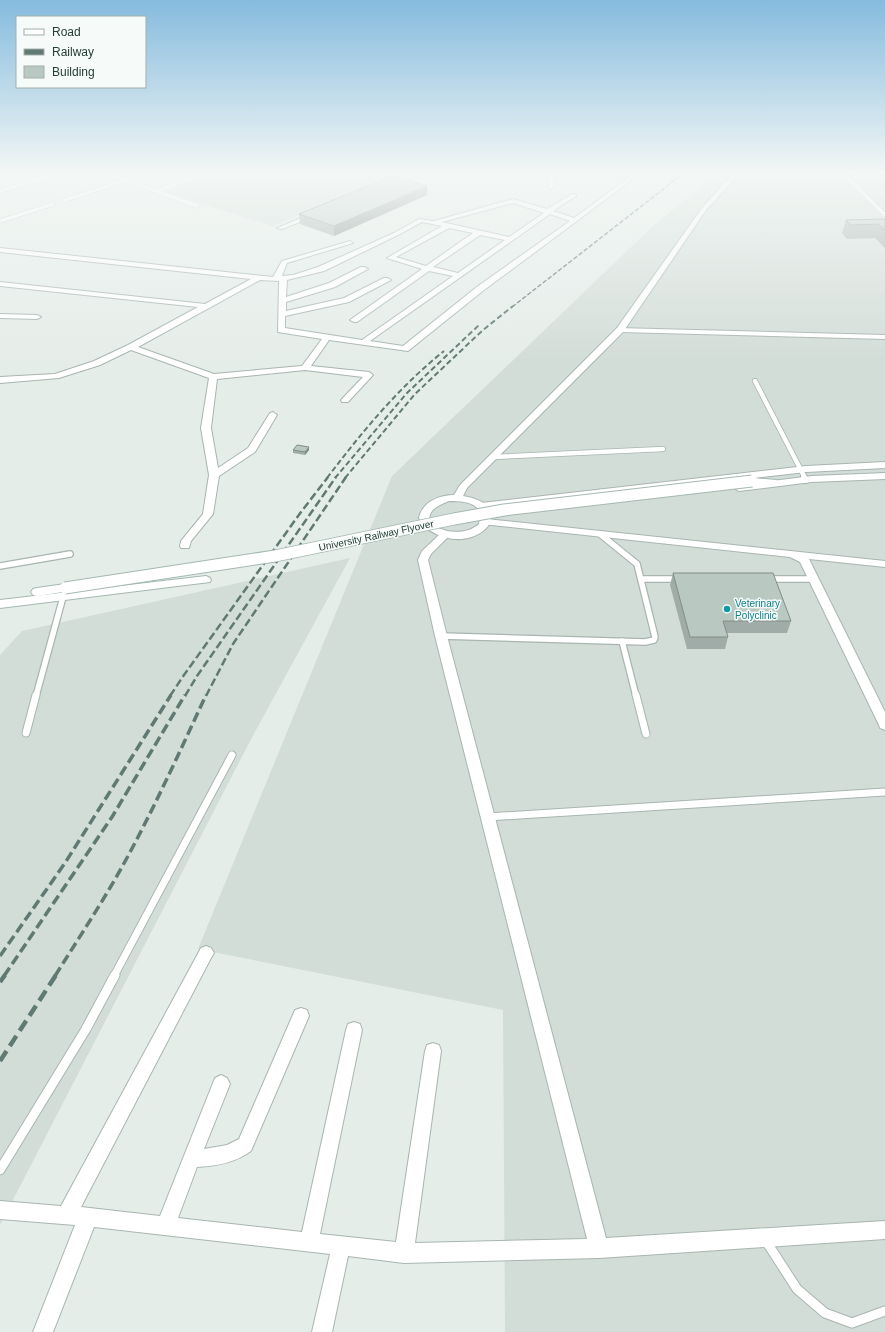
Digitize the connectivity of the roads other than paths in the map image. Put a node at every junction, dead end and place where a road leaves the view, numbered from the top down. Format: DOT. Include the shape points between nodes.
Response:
graph roads {
  1 [pos="394,235"];
  2 [pos="431,235"];
  3 [pos="474,235"];
  4 [pos="493,235"];
  5 [pos="515,235"];
  6 [pos="554,235"];
  7 [pos="686,235"];
  8 [pos="510,239"];
  9 [pos="350,243"];
  10 [pos="0,250"];
  11 [pos="426,268"];
  12 [pos="364,269"];
  13 [pos="458,275"];
  14 [pos="258,278"];
  15 [pos="280,278"];
  16 [pos="387,280"];
  17 [pos="0,284"];
  18 [pos="283,300"];
  19 [pos="206,306"];
  20 [pos="282,314"];
  21 [pos="0,316"];
  22 [pos="37,316"];
  23 [pos="354,320"];
  24 [pos="620,330"];
  25 [pos="327,337"];
  26 [pos="885,337"];
  27 [pos="364,342"];
  28 [pos="131,347"];
  29 [pos="305,368"];
  30 [pos="213,377"];
  31 [pos="0,380"];
  32 [pos="755,381"];
  33 [pos="345,400"];
  34 [pos="273,415"];
  35 [pos="663,449"];
  36 [pos="493,457"];
  37 [pos="885,465"];
  38 [pos="799,470"];
  39 [pos="768,473"];
  40 [pos="214,476"];
  41 [pos="885,476"];
  42 [pos="806,480"];
  43 [pos="752,481"];
  44 [pos="776,483"];
  45 [pos="457,498"];
  46 [pos="481,506"];
  47 [pos="486,520"];
  48 [pos="600,534"];
  49 [pos="445,535"];
  50 [pos="185,546"];
  51 [pos="70,554"];
  52 [pos="794,554"];
  53 [pos="885,564"];
  54 [pos="0,566"];
  55 [pos="641,579"];
  56 [pos="688,579"];
  57 [pos="758,579"];
  58 [pos="813,579"];
  59 [pos="206,580"];
  60 [pos="0,597"];
  61 [pos="63,597"];
  62 [pos="0,604"];
  63 [pos="441,636"];
  64 [pos="622,642"];
  65 [pos="885,725"];
  66 [pos="26,733"];
  67 [pos="646,734"];
  68 [pos="232,755"];
  69 [pos="885,792"];
  70 [pos="488,817"];
  71 [pos="206,953"];
  72 [pos="302,1016"];
  73 [pos="354,1030"];
  74 [pos="433,1051"];
  75 [pos="221,1084"];
  76 [pos="191,1159"];
  77 [pos="0,1170"];
  78 [pos="0,1210"];
  79 [pos="66,1216"];
  80 [pos="88,1217"];
  81 [pos="164,1226"];
  82 [pos="885,1230"];
  83 [pos="763,1238"];
  84 [pos="309,1243"];
  85 [pos="341,1246"];
  86 [pos="599,1248"];
  87 [pos="404,1253"];
  88 [pos="885,1311"];
  89 [pos="43,1332"];
  90 [pos="322,1332"];
  1 -- 15 [label="street" via="321,269 294,277"];
  2 -- 11 [label="street" via="390,258"];
  3 -- 11 [label="street"];
  4 -- 8 [label="street"];
  5 -- 8 [label="street"];
  6 -- 27 [label="street" via="481,288 405,349"];
  7 -- 24 [label="street"];
  8 -- 13 [label="street"];
  9 -- 15 [label="street" via="284,262"];
  10 -- 14 [label="street"];
  11 -- 13 [label="street"];
  11 -- 23 [label="street"];
  12 -- 18 [label="street" via="332,285"];
  13 -- 27 [label="street"];
  14 -- 15 [label="street"];
  14 -- 19 [label="street"];
  15 -- 18 [label="street"];
  16 -- 20 [label="street" via="346,300"];
  17 -- 19 [label="street"];
  18 -- 20 [label="street"];
  19 -- 28 [label="street"];
  20 -- 25 [label="street" via="281,330"];
  21 -- 22 [label="street"];
  24 -- 26 [label="street"];
  24 -- 36 [label="street"];
  25 -- 27 [label="street"];
  25 -- 29 [label="street"];
  28 -- 30 [label="street"];
  28 -- 31 [label="street" via="71,372 40,378"];
  29 -- 30 [label="street"];
  29 -- 33 [label="street" via="369,375"];
  30 -- 40 [label="street" via="206,428"];
  32 -- 38 [label="lane"];
  34 -- 40 [label="street" via="252,450"];
  35 -- 36 [label="lane"];
  36 -- 45 [label="street" via="463,487"];
  37 -- 38 [label="street"];
  38 -- 39 [label="street"];
  38 -- 42 [label="lane"];
  39 -- 43 [label="street, University Railway Flyover"];
  39 -- 46 [label="street"];
  40 -- 50 [label="street" via="208,514 186,541"];
  41 -- 42 [label="street"];
  42 -- 44 [label="street"];
  43 -- 44 [label="street, University Railway Flyover"];
  43 -- 60 [label="street, University Railway Flyover, bridge" via="497,511 238,563"];
  44 -- 47 [label="street"];
  45 -- 46 [label="street"];
  45 -- 49 [label="street" via="440,500 427,508 424,514 426,525"];
  46 -- 47 [label="street" via="485,511"];
  47 -- 48 [label="street"];
  47 -- 49 [label="street" via="476,532 458,536"];
  48 -- 52 [label="street"];
  48 -- 55 [label="lane" via="637,564"];
  49 -- 63 [label="street" via="426,553 423,560"];
  51 -- 54 [label="lane"];
  52 -- 53 [label="street"];
  52 -- 58 [label="street" via="804,560"];
  55 -- 56 [label="lane"];
  55 -- 64 [label="lane" via="655,637 654,640 645,642"];
  57 -- 58 [label="lane"];
  58 -- 65 [label="street"];
  59 -- 61 [label="street"];
  61 -- 62 [label="street"];
  61 -- 66 [label="lane"];
  63 -- 64 [label="lane"];
  63 -- 70 [label="street"];
  64 -- 67 [label="lane"];
  68 -- 77 [label="lane" via="86,1029"];
  69 -- 70 [label="lane"];
  70 -- 86 [label="street"];
  71 -- 79 [label="street"];
  72 -- 76 [label="street" via="245,1145 232,1153"];
  73 -- 84 [label="street"];
  74 -- 87 [label="street"];
  75 -- 76 [label="street"];
  76 -- 81 [label="street"];
  78 -- 79 [label="street"];
  79 -- 80 [label="street"];
  80 -- 81 [label="street"];
  80 -- 89 [label="street"];
  81 -- 84 [label="street"];
  82 -- 83 [label="street"];
  83 -- 86 [label="street"];
  83 -- 88 [label="lane" via="797,1289 825,1313 852,1323"];
  84 -- 85 [label="street"];
  85 -- 87 [label="street"];
  85 -- 90 [label="street"];
  86 -- 87 [label="street"];
}
